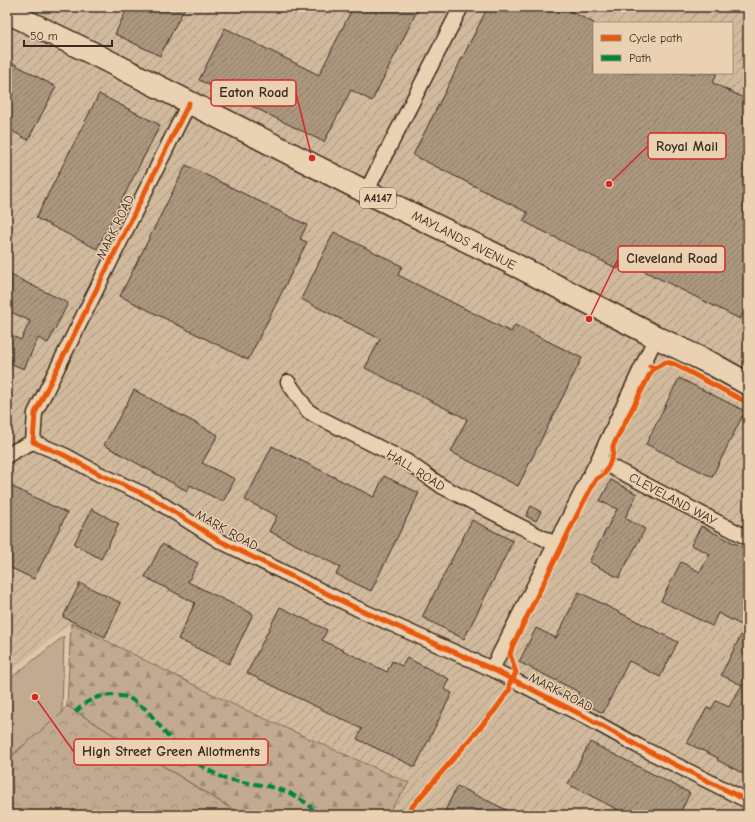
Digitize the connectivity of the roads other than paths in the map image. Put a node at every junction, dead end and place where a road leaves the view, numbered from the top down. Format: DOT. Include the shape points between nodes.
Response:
graph roads {
  1 [pos="461,7"];
  2 [pos="7,12"];
  3 [pos="189,103"];
  4 [pos="366,192"];
  5 [pos="656,337"];
  6 [pos="288,382"];
  7 [pos="748,384"];
  8 [pos="33,442"];
  9 [pos="7,456"];
  10 [pos="598,460"];
  11 [pos="748,538"];
  12 [pos="555,544"];
  13 [pos="492,668"];
  14 [pos="748,801"];
  1 -- 4 [label="street"];
  2 -- 3 [label="main road, MAYLANDS AVENUE / A4147"];
  3 -- 4 [label="main road, MAYLANDS AVENUE / A4147"];
  3 -- 8 [label="street, MARK ROAD" via="35,414"];
  4 -- 5 [label="main road, MAYLANDS AVENUE / A4147"];
  5 -- 7 [label="main road, MAYLANDS AVENUE / A4147"];
  5 -- 10 [label="street"];
  6 -- 12 [label="street, HALL ROAD" via="308,411 316,416 406,461 443,487"];
  8 -- 9 [label="street"];
  8 -- 13 [label="street, MARK ROAD" via="152,498 220,541 290,576"];
  10 -- 11 [label="street, CLEVELAND WAY"];
  10 -- 12 [label="street"];
  12 -- 13 [label="street"];
  13 -- 14 [label="street, MARK ROAD"];
}
